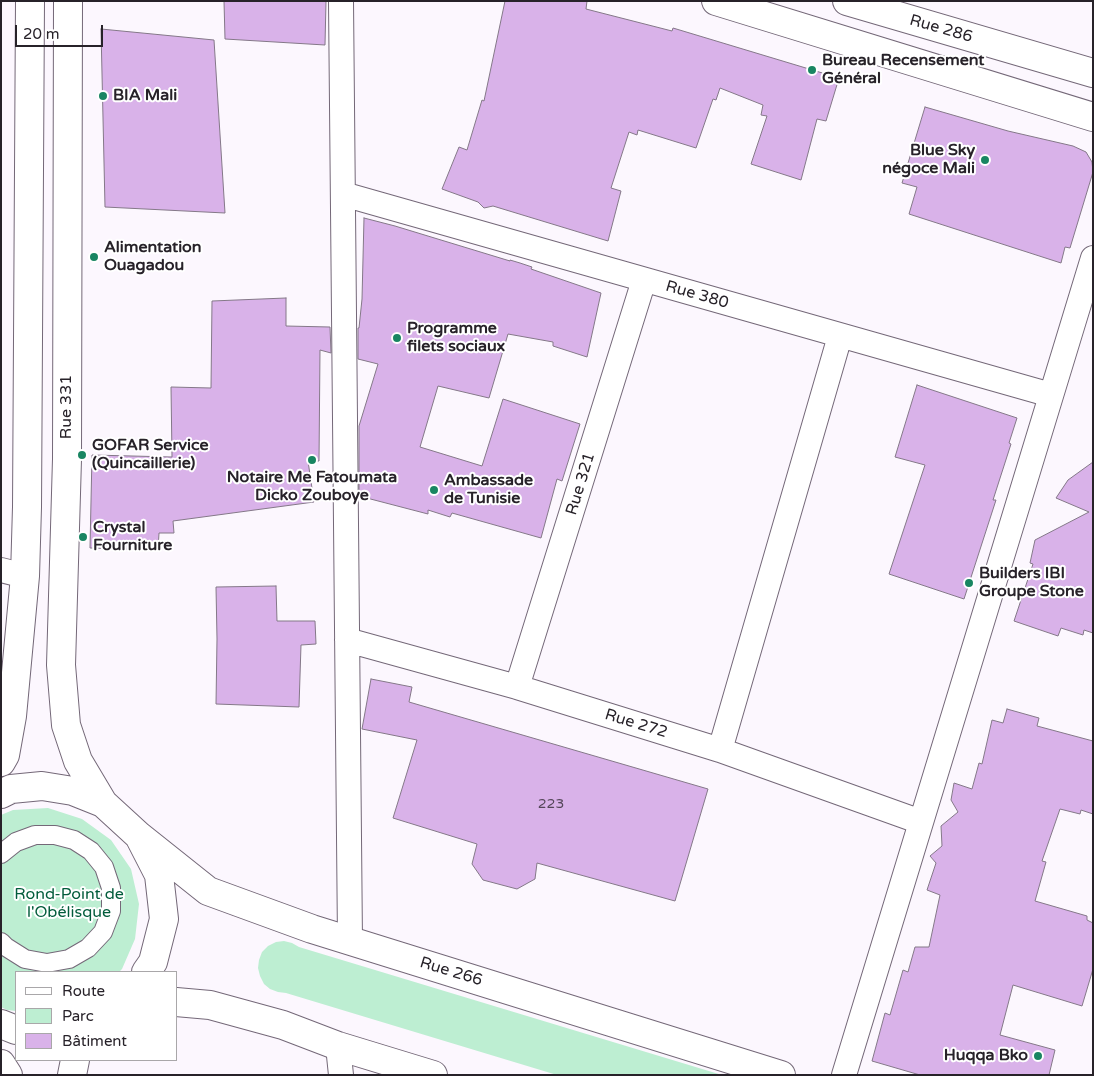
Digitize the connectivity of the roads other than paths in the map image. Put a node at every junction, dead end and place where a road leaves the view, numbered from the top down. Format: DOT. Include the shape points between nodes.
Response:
graph roads {
  1 [pos="30,1"];
  2 [pos="68,1"];
  3 [pos="341,1"];
  4 [pos="716,1"];
  5 [pos="847,1"];
  6 [pos="1093,72"];
  7 [pos="1093,117"];
  8 [pos="343,194"];
  9 [pos="1093,258"];
  10 [pos="644,280"];
  11 [pos="840,336"];
  12 [pos="1051,395"];
  13 [pos="13,573"];
  14 [pos="347,640"];
  15 [pos="517,687"];
  16 [pos="720,750"];
  17 [pos="1,762"];
  18 [pos="1,794"];
  19 [pos="103,803"];
  20 [pos="921,822"];
  21 [pos="139,836"];
  22 [pos="1,854"];
  23 [pos="350,941"];
  24 [pos="1,942"];
  25 [pos="147,971"];
  26 [pos="178,1002"];
  27 [pos="1,1024"];
  28 [pos="15,1030"];
  29 [pos="338,1046"];
  30 [pos="75,1061"];
  31 [pos="1,1064"];
  32 [pos="8,1075"];
  33 [pos="72,1075"];
  34 [pos="341,1075"];
  35 [pos="433,1075"];
  36 [pos="781,1075"];
  37 [pos="844,1075"];
  1 -- 13 [label="main road" via="27,497"];
  2 -- 19 [label="main road, Rue 331" via="67,459 61,665 66,724 78,761"];
  3 -- 8 [label="street"];
  4 -- 7 [label="main road"];
  5 -- 6 [label="main road, Rue 286"];
  8 -- 10 [label="street, Rue 380"];
  8 -- 14 [label="street"];
  9 -- 12 [label="street"];
  10 -- 11 [label="street, Rue 380"];
  10 -- 15 [label="street, Rue 321"];
  11 -- 12 [label="street, Rue 380"];
  11 -- 16 [label="street"];
  12 -- 20 [label="street"];
  13 -- 17 [label="main road" via="12,716"];
  14 -- 15 [label="street, Rue 272"];
  14 -- 23 [label="street"];
  15 -- 16 [label="street, Rue 272"];
  16 -- 20 [label="street, Rue 272"];
  18 -- 19 [label="main road" via="11,789 42,786 73,790"];
  19 -- 21 [label="main road"];
  20 -- 37 [label="street"];
  21 -- 23 [label="main road, Rue 266" via="208,891"];
  21 -- 25 [label="main road" via="159,875 164,919 153,962"];
  22 -- 24 [label="street" via="16,842 35,835 55,834 74,840 91,851 104,867 111,888 111,911 103,932 88,948 69,959 47,963 25,958"];
  23 -- 36 [label="main road, Rue 266"];
  26 -- 29 [label="main road" via="210,1005 283,1025"];
  27 -- 28 [label="main road"];
  29 -- 34 [label="street"];
  29 -- 35 [label="main road"];
  30 -- 33 [label="main road"];
  31 -- 32 [label="main road"];
}
